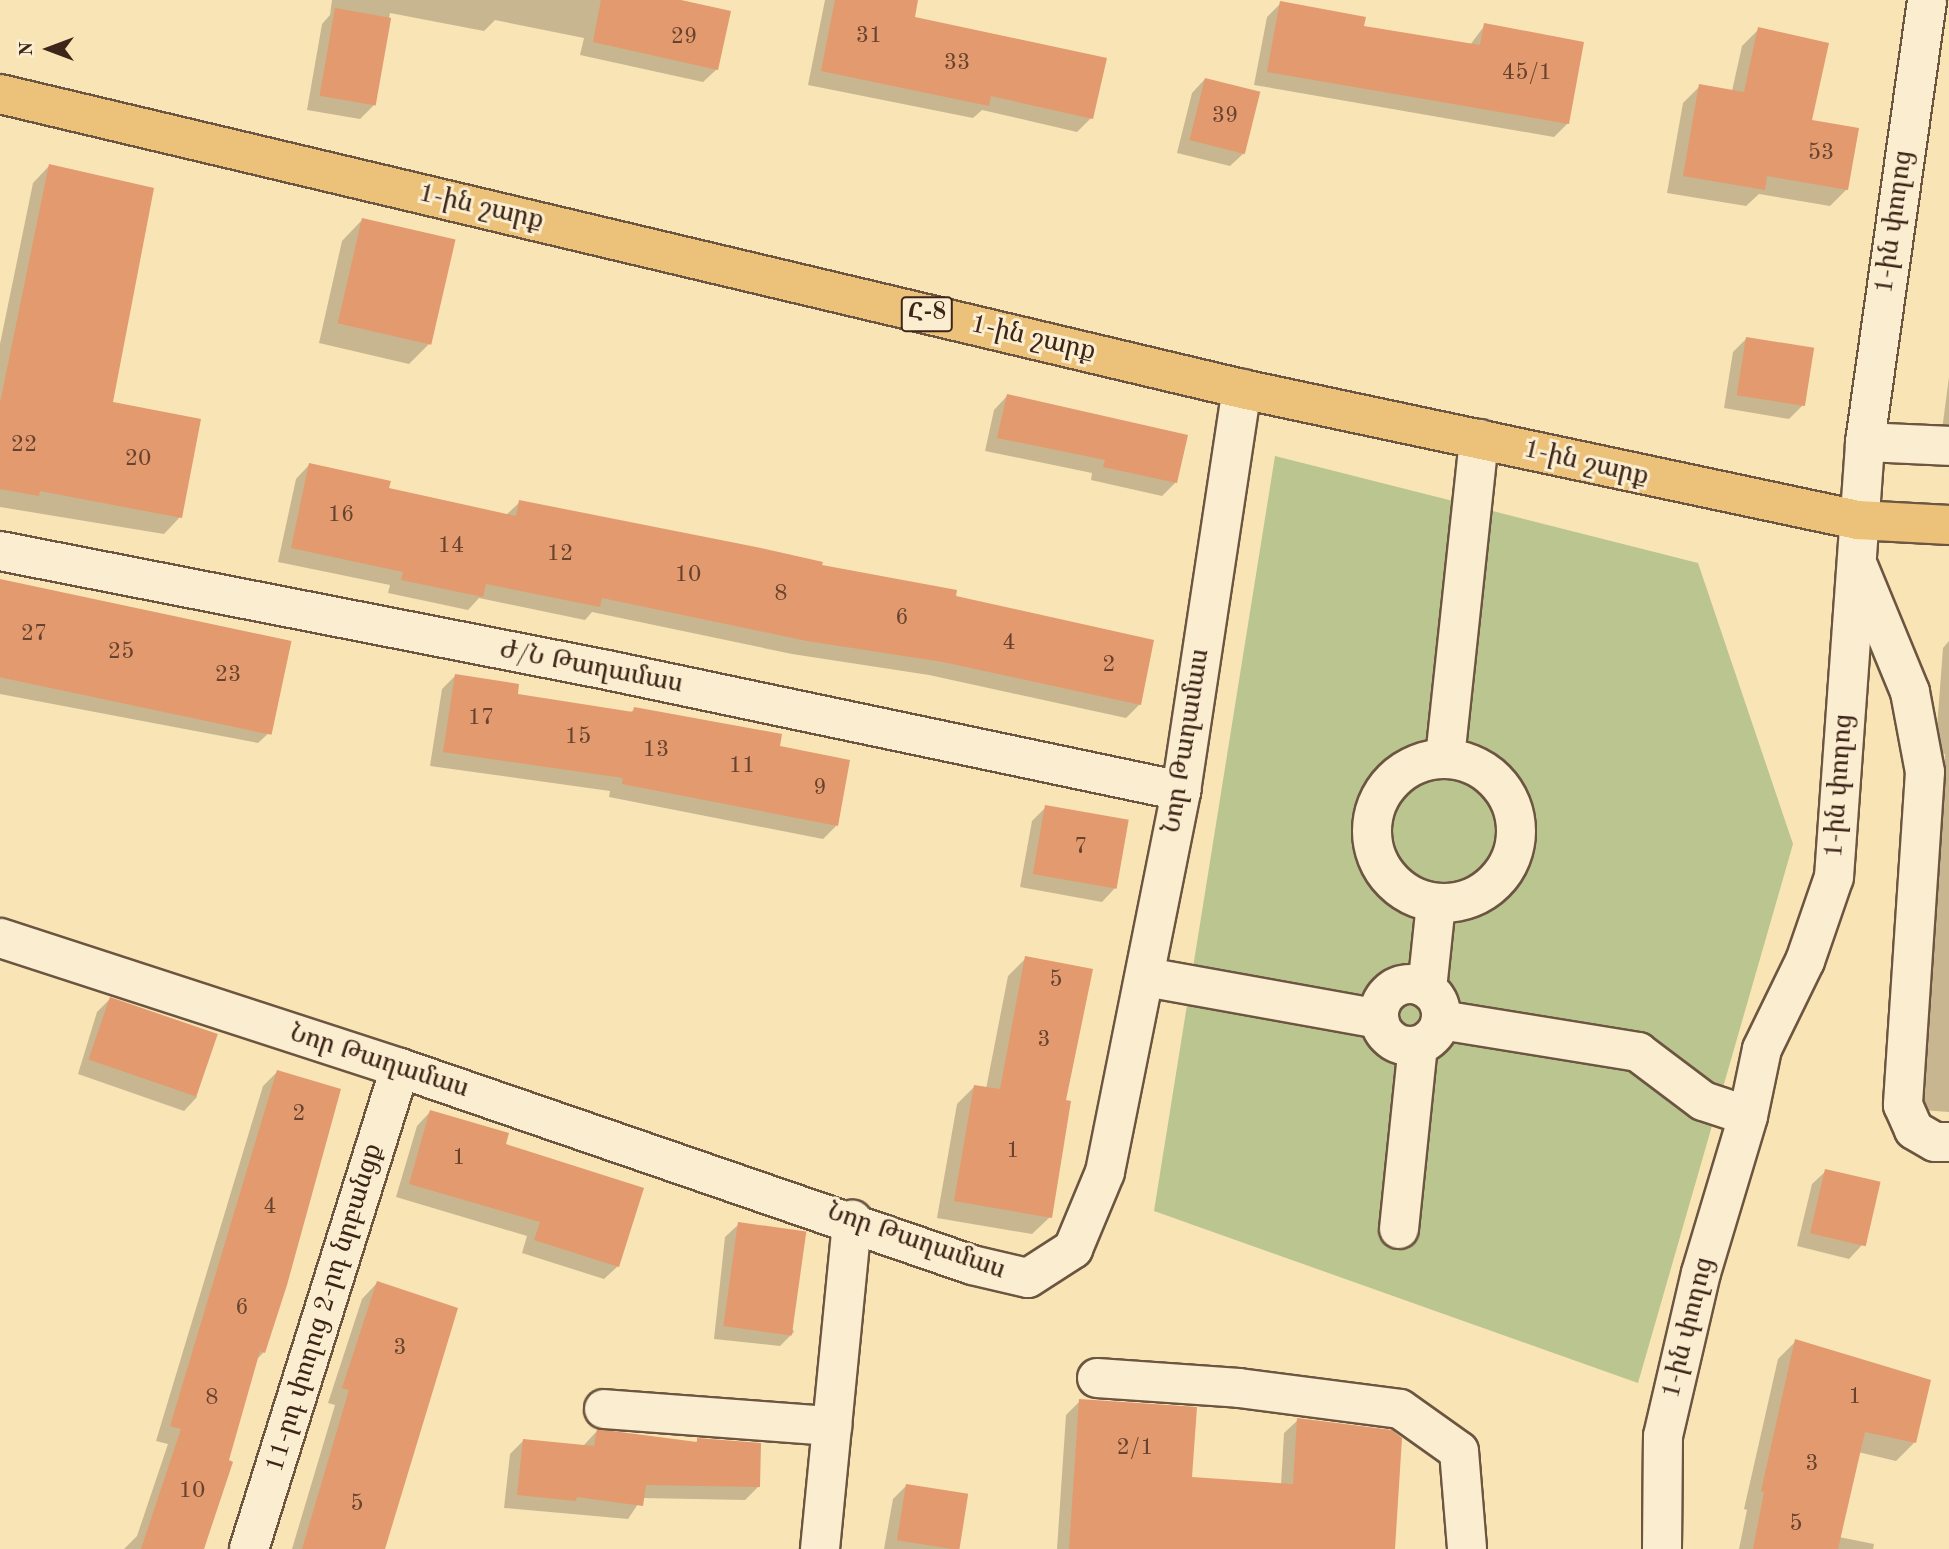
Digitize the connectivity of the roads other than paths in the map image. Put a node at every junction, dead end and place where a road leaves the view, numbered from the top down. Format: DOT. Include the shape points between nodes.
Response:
graph roads {
  1 [pos="1927,0"];
  2 [pos="0,94"];
  3 [pos="1242,389"];
  4 [pos="1479,439"];
  5 [pos="1866,442"];
  6 [pos="1949,446"];
  7 [pos="1858,520"];
  8 [pos="1949,525"];
  9 [pos="0,551"];
  10 [pos="1855,560"];
  11 [pos="1445,758"];
  12 [pos="1181,791"];
  13 [pos="1436,904"];
  14 [pos="0,938"];
  15 [pos="1146,977"];
  16 [pos="1429,1018"];
  17 [pos="1379,1019"];
  18 [pos="400,1068"];
  19 [pos="1748,1116"];
  20 [pos="1949,1142"];
  21 [pos="852,1220"];
  22 [pos="1399,1228"];
  23 [pos="1097,1378"];
  24 [pos="604,1409"];
  25 [pos="832,1426"];
  26 [pos="249,1549"];
  27 [pos="820,1549"];
  28 [pos="1467,1549"];
  29 [pos="1662,1549"];
  1 -- 5 [label="street, 1-ին փողոց"];
  2 -- 3 [label="main road, 1-ին շարք / Հ-8"];
  3 -- 4 [label="main road, 1-ին շարք / Հ-8"];
  3 -- 12 [label="street, Նոր Թաղամաս"];
  4 -- 7 [label="main road, 1-ին շարք / Հ-8"];
  4 -- 11 [label="street"];
  5 -- 6 [label="street"];
  5 -- 7 [label="street, 1-ին փողոց"];
  7 -- 8 [label="main road, 1-ին շարք / Հ-8"];
  7 -- 10 [label="street, 1-ին փողոց"];
  9 -- 12 [label="street, Ժ/Ն Թաղամաս" via="593,667"];
  10 -- 19 [label="street, 1-ին փողոց" via="1834,877 1805,961 1762,1049"];
  10 -- 20 [label="street" via="1910,692 1924,772 1903,1105 1914,1130 1935,1142"];
  11 -- 13 [label="street" via="1421,762 1399,773 1373,814 1375,851 1393,883 1412,897"];
  11 -- 13 [label="street" via="1468,762 1505,791 1514,812 1516,836 1511,859 1499,879 1481,894"];
  12 -- 15 [label="street, Նոր Թաղամաս"];
  13 -- 16 [label="street"];
  14 -- 18 [label="street, Նոր Թաղամաս"];
  15 -- 17 [label="street"];
  15 -- 21 [label="street, Նոր Թաղամաս" via="1105,1172 1073,1249 1028,1278 972,1265"];
  16 -- 17 [label="street" via="1407,1046 1389,1038"];
  16 -- 17 [label="street" via="1398,986 1383,999"];
  16 -- 19 [label="street" via="1638,1052 1703,1101"];
  16 -- 22 [label="street"];
  18 -- 21 [label="street, Նոր Թաղամաս"];
  18 -- 26 [label="street, 11-րդ փողոց 2-րդ նրբանցք"];
  19 -- 29 [label="street, 1-ին փողոց" via="1701,1273 1663,1436"];
  21 -- 25 [label="street"];
  23 -- 28 [label="street" via="1239,1388 1400,1409 1459,1451"];
  24 -- 25 [label="street"];
  25 -- 27 [label="street"];
}
